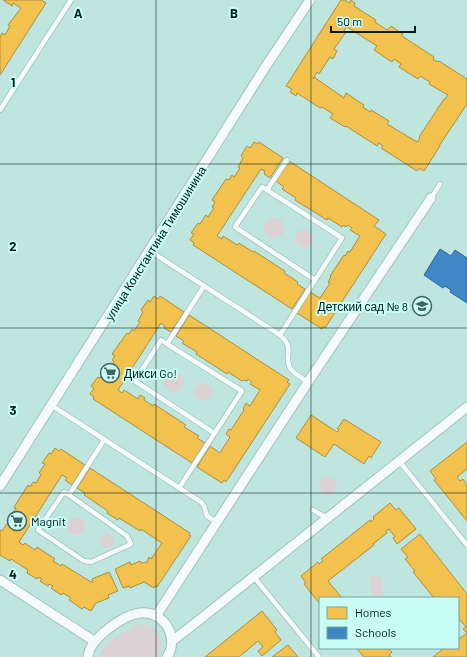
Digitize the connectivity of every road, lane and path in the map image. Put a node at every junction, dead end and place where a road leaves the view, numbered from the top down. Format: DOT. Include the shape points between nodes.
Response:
graph roads {
  1 [pos="71,0"];
  2 [pos="310,0"];
  3 [pos="0,110"];
  4 [pos="287,160"];
  5 [pos="440,184"];
  6 [pos="267,190"];
  7 [pos="430,198"];
  8 [pos="150,251"];
  9 [pos="315,280"];
  10 [pos="204,286"];
  11 [pos="280,335"];
  12 [pos="167,344"];
  13 [pos="308,382"];
  14 [pos="51,405"];
  15 [pos="467,407"];
  16 [pos="214,433"];
  17 [pos="104,440"];
  18 [pos="399,461"];
  19 [pos="0,486"];
  20 [pos="179,488"];
  21 [pos="69,495"];
  22 [pos="313,510"];
  23 [pos="327,518"];
  24 [pos="218,523"];
  25 [pos="467,545"];
  26 [pos="254,576"];
  27 [pos="0,580"];
  28 [pos="156,616"];
  29 [pos="94,641"];
  30 [pos="172,641"];
  31 [pos="88,657"];
  32 [pos="167,657"];
  33 [pos="319,657"];
  1 -- 3 [label="lane"];
  2 -- 8 [label="street, улица Константина Тимошинина"];
  4 -- 6 [label="lane"];
  5 -- 7 [label="lane"];
  6 -- 9 [label="lane" via="342,238"];
  6 -- 9 [label="lane" via="262,186 235,227"];
  7 -- 13 [label="street"];
  8 -- 10 [label="lane"];
  8 -- 14 [label="street, улица Константина Тимошинина"];
  9 -- 11 [label="lane"];
  10 -- 11 [label="lane"];
  10 -- 12 [label="lane"];
  11 -- 13 [label="lane" via="288,344 289,366"];
  12 -- 16 [label="lane" via="242,391"];
  12 -- 16 [label="lane" via="161,340 134,381"];
  13 -- 24 [label="street"];
  14 -- 17 [label="lane"];
  14 -- 19 [label="street, улица Константина Тимошинина"];
  15 -- 18 [label="street"];
  16 -- 20 [label="lane"];
  17 -- 20 [label="lane"];
  17 -- 21 [label="lane"];
  18 -- 23 [label="street"];
  18 -- 25 [label="lane"];
  20 -- 24 [label="lane" via="201,502 207,516"];
  21 -- 21 [label="lane" via="128,536 131,544 91,562 84,561 38,530 64,492"];
  22 -- 23 [label="lane"];
  23 -- 26 [label="street"];
  24 -- 28 [label="street"];
  26 -- 30 [label="street"];
  26 -- 33 [label="lane"];
  27 -- 29 [label="street"];
  28 -- 29 [label="street" via="139,613 126,618"];
  28 -- 30 [label="street" via="168,627"];
  29 -- 31 [label="street"];
  30 -- 32 [label="street" via="171,651"];
}
